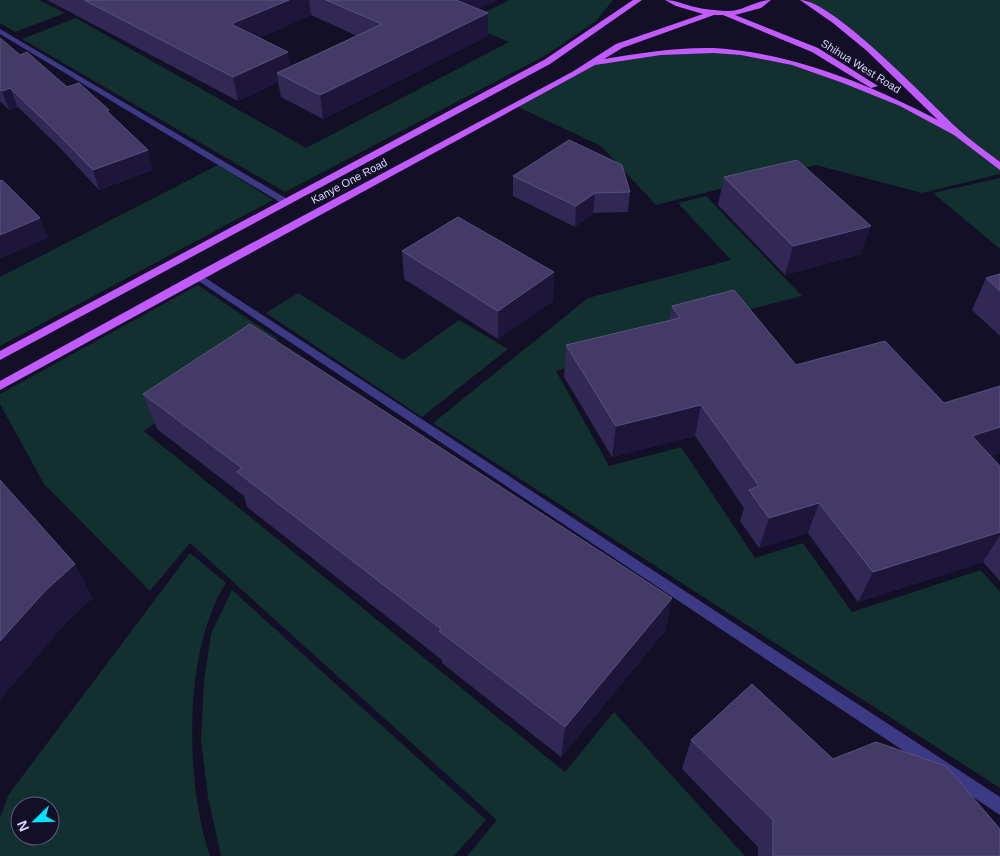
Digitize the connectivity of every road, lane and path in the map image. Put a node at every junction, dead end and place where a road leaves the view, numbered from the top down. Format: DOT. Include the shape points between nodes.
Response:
graph roads {
  1 [pos="623,0"];
  2 [pos="638,0"];
  3 [pos="669,0"];
  4 [pos="767,0"];
  5 [pos="804,0"];
  6 [pos="718,12"];
  7 [pos="603,24"];
  8 [pos="0,31"];
  9 [pos="589,64"];
  10 [pos="899,104"];
  11 [pos="957,133"];
  12 [pos="1000,166"];
  13 [pos="286,202"];
  14 [pos="198,276"];
  15 [pos="0,356"];
  16 [pos="0,386"];
  17 [pos="1000,807"];
  1 -- 7 [label="main road"];
  2 -- 7 [label="main road, Kanye One Road"];
  3 -- 6 [label="main road" via="683,7"];
  4 -- 6 [label="main road" via="745,10"];
  5 -- 11 [label="main road, Shihua West Road" via="870,49"];
  6 -- 9 [label="main road, Kanye One Road" via="619,46"];
  6 -- 10 [label="main road, Shihua West Road" via="816,50"];
  7 -- 13 [label="main road, Kanye One Road" via="547,62"];
  8 -- 13 [label="street"];
  9 -- 10 [label="main road" via="682,50 759,54 852,82"];
  9 -- 14 [label="main road, Kanye One Road"];
  10 -- 11 [label="main road, Shihua West Road"];
  11 -- 12 [label="main road, Shihua West Road"];
  13 -- 15 [label="main road, Kanye One Road"];
  14 -- 16 [label="main road, Kanye One Road"];
  14 -- 17 [label="street"];
}
